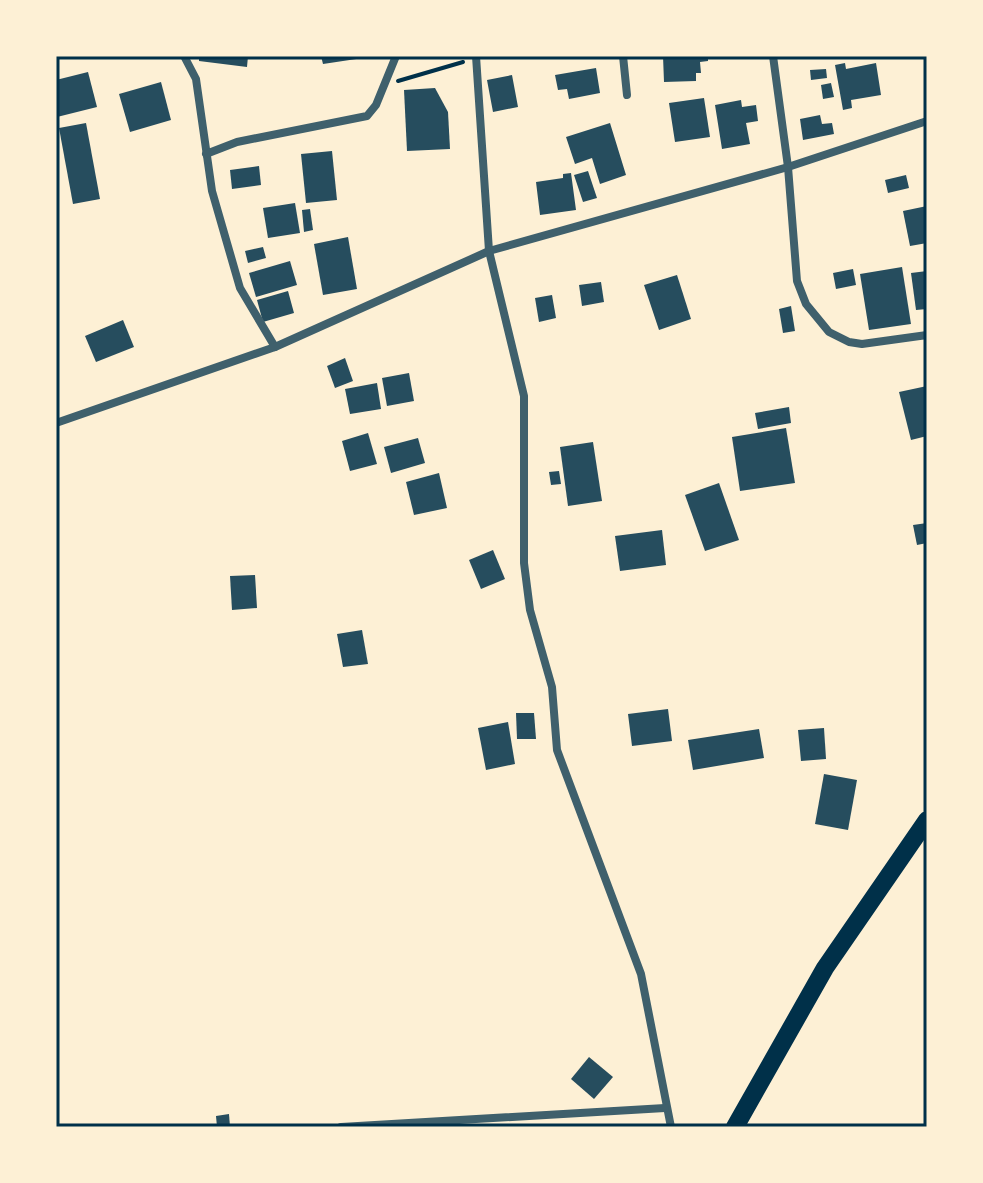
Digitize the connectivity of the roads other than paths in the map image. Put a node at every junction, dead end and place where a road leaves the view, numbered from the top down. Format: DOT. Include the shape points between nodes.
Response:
graph roads {
  1 [pos="184,56"];
  2 [pos="396,56"];
  3 [pos="623,56"];
  4 [pos="773,56"];
  5 [pos="476,57"];
  6 [pos="627,95"];
  7 [pos="927,121"];
  8 [pos="206,154"];
  9 [pos="788,167"];
  10 [pos="489,251"];
  11 [pos="927,335"];
  12 [pos="275,347"];
  13 [pos="56,423"];
  14 [pos="927,820"];
  15 [pos="665,1108"];
  16 [pos="341,1127"];
  17 [pos="671,1127"];
  18 [pos="735,1127"];
  1 -- 8 [label="street" via="196,79"];
  2 -- 8 [label="street" via="367,116 237,142"];
  3 -- 6 [label="street"];
  4 -- 9 [label="street"];
  5 -- 10 [label="street"];
  7 -- 9 [label="street"];
  8 -- 12 [label="street" via="240,288"];
  9 -- 10 [label="street"];
  9 -- 11 [label="street" via="797,281 806,304 829,332 862,344"];
  10 -- 12 [label="street"];
  10 -- 15 [label="street" via="524,396 524,563 530,610 552,687 557,750 641,974"];
  12 -- 13 [label="street"];
  14 -- 18 [label="main road" via="825,968"];
  15 -- 16 [label="street"];
  15 -- 17 [label="street"];
}
